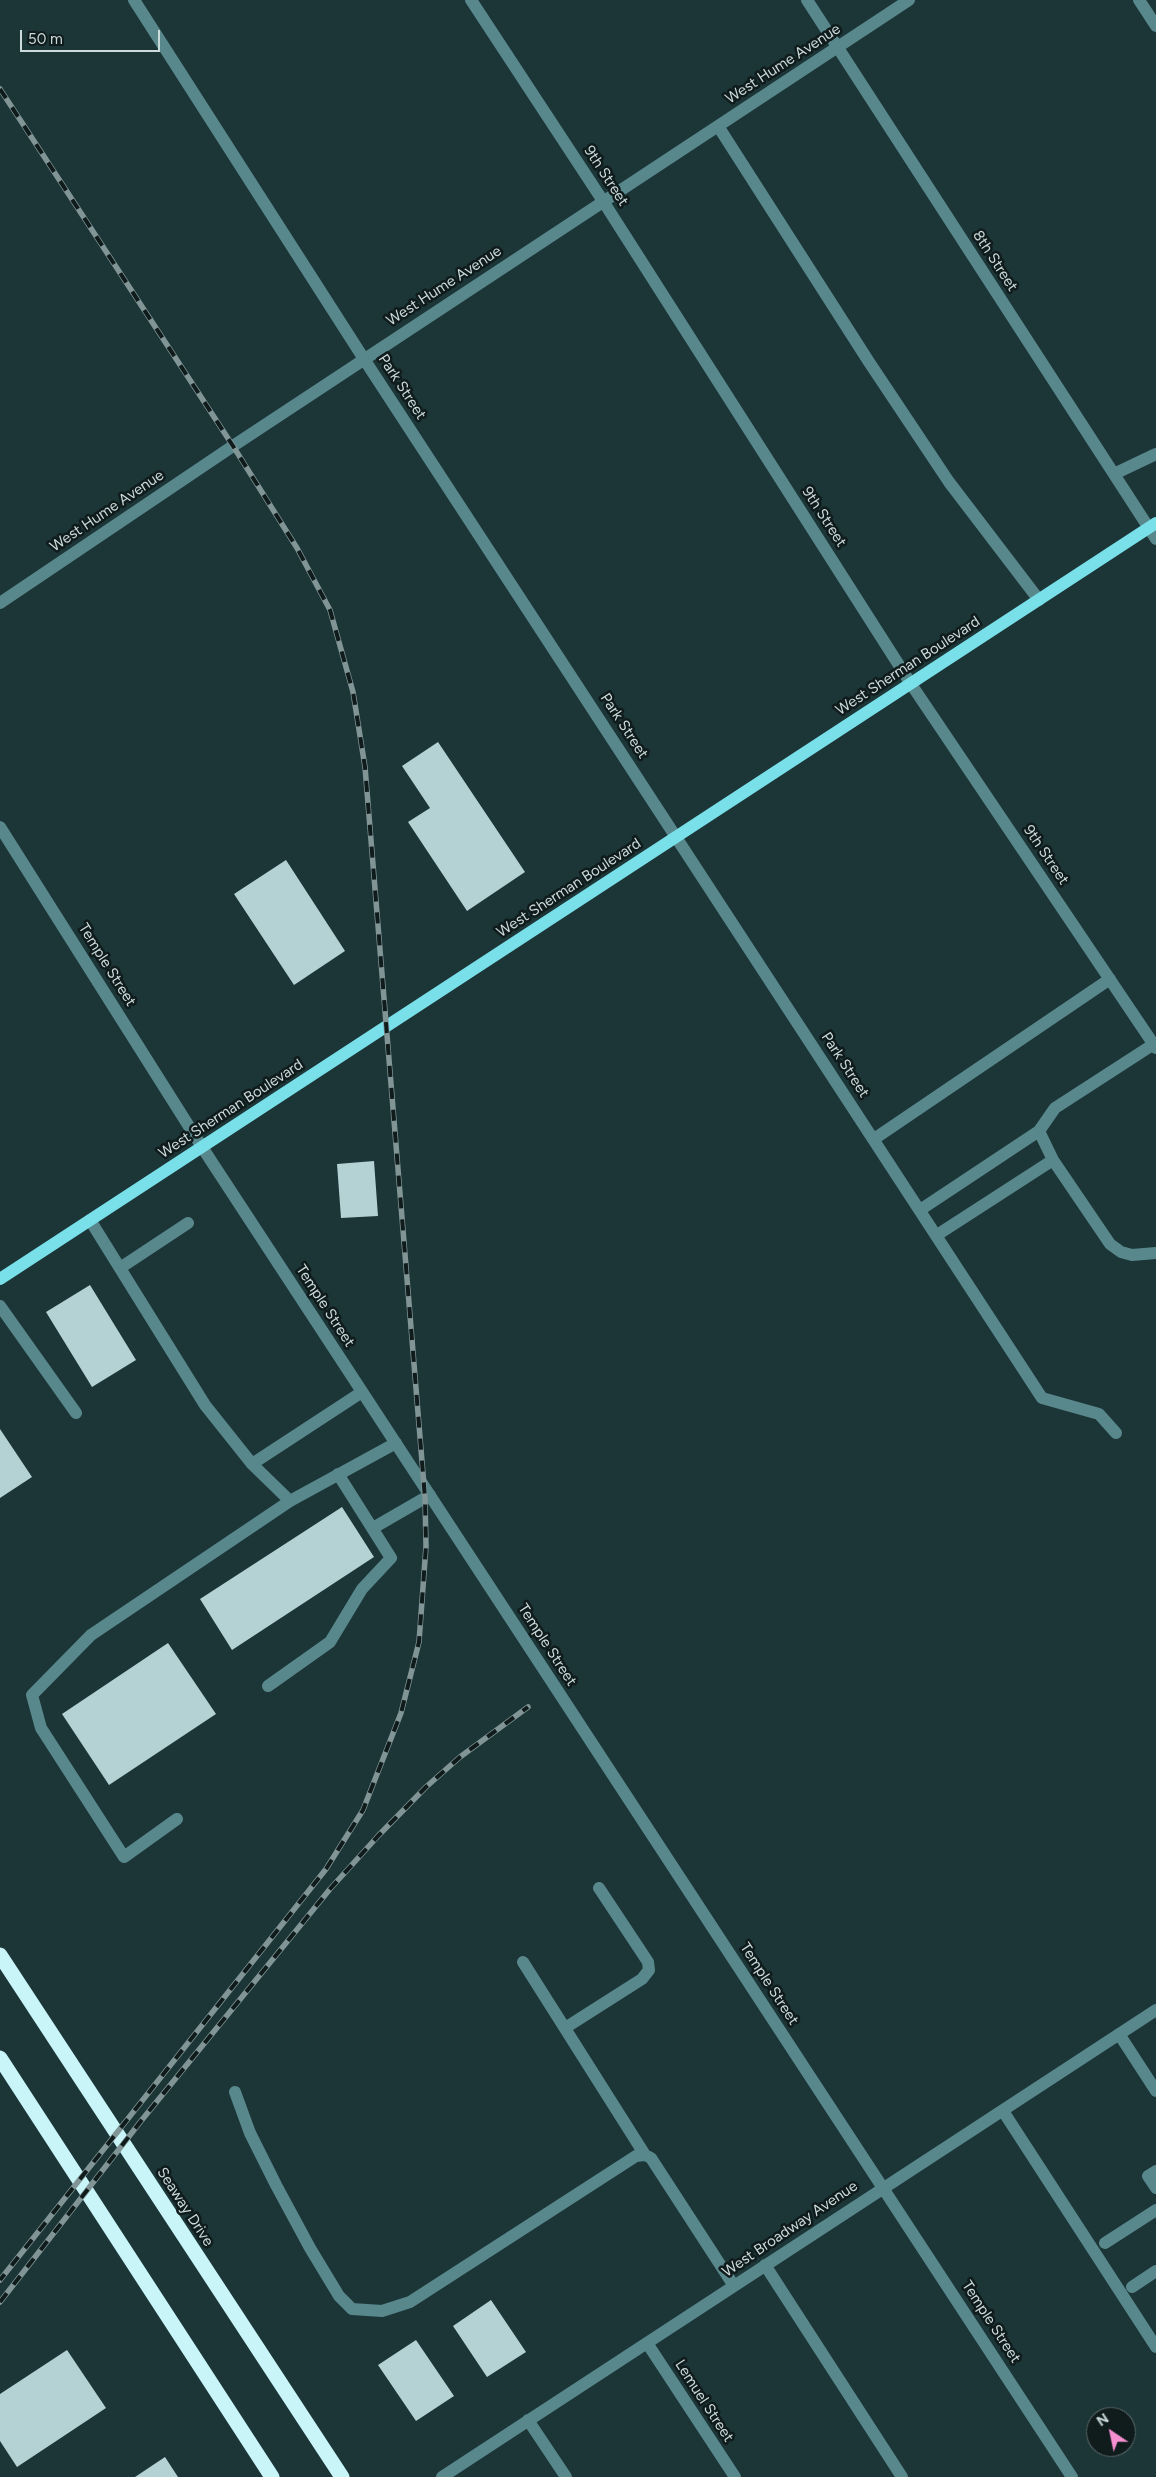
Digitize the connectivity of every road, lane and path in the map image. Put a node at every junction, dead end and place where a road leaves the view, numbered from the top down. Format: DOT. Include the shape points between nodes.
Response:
graph roads {
  1 [pos="134,0"];
  2 [pos="471,0"];
  3 [pos="807,0"];
  4 [pos="908,0"];
  5 [pos="1139,0"];
  6 [pos="1156,26"];
  7 [pos="838,47"];
  8 [pos="718,126"];
  9 [pos="603,201"];
  10 [pos="364,359"];
  11 [pos="1156,454"];
  12 [pos="1114,474"];
  13 [pos="1152,525"];
  14 [pos="1156,539"];
  15 [pos="1039,600"];
  16 [pos="0,603"];
  17 [pos="911,684"];
  18 [pos="0,827"];
  19 [pos="677,836"];
  20 [pos="1110,979"];
  21 [pos="1155,1046"];
  22 [pos="1039,1131"];
  23 [pos="874,1139"];
  24 [pos="202,1147"];
  25 [pos="1053,1160"];
  26 [pos="920,1210"];
  27 [pos="90,1220"];
  28 [pos="188,1223"];
  29 [pos="937,1235"];
  30 [pos="1156,1253"];
  31 [pos="120,1268"];
  32 [pos="0,1279"];
  33 [pos="0,1306"];
  34 [pos="362,1392"];
  35 [pos="76,1413"];
  36 [pos="1116,1434"];
  37 [pos="396,1443"];
  38 [pos="252,1464"];
  39 [pos="338,1474"];
  40 [pos="430,1495"];
  41 [pos="290,1501"];
  42 [pos="373,1528"];
  43 [pos="268,1686"];
  44 [pos="177,1819"];
  45 [pos="600,1888"];
  46 [pos="0,1955"];
  47 [pos="523,1962"];
  48 [pos="1156,2010"];
  49 [pos="565,2028"];
  50 [pos="1119,2034"];
  51 [pos="0,2058"];
  52 [pos="1156,2091"];
  53 [pos="235,2092"];
  54 [pos="1003,2111"];
  55 [pos="645,2155"];
  56 [pos="1156,2171"];
  57 [pos="883,2187"];
  58 [pos="1156,2188"];
  59 [pos="1156,2210"];
  60 [pos="1105,2244"];
  61 [pos="765,2265"];
  62 [pos="1156,2271"];
  63 [pos="734,2286"];
  64 [pos="1132,2287"];
  65 [pos="647,2343"];
  66 [pos="1156,2348"];
  67 [pos="528,2420"];
  68 [pos="456,2473"];
  69 [pos="272,2477"];
  70 [pos="342,2477"];
  71 [pos="442,2477"];
  72 [pos="566,2477"];
  73 [pos="735,2477"];
  74 [pos="902,2477"];
  75 [pos="1072,2477"];
  1 -- 10 [label="street, Park Street"];
  2 -- 9 [label="street, 9th Street"];
  3 -- 7 [label="street, 8th Street"];
  4 -- 7 [label="street, West Hume Avenue"];
  5 -- 6 [label="street"];
  7 -- 8 [label="street, West Hume Avenue"];
  7 -- 12 [label="street, 8th Street"];
  8 -- 9 [label="street, West Hume Avenue"];
  8 -- 15 [label="street" via="949,482"];
  9 -- 10 [label="street, West Hume Avenue"];
  9 -- 17 [label="street, 9th Street"];
  10 -- 16 [label="street, West Hume Avenue"];
  10 -- 19 [label="street, Park Street"];
  11 -- 12 [label="street"];
  12 -- 13 [label="street, 8th Street"];
  13 -- 14 [label="street, 8th Street"];
  13 -- 15 [label="main road, West Sherman Boulevard"];
  15 -- 17 [label="main road, West Sherman Boulevard"];
  17 -- 19 [label="main road, West Sherman Boulevard"];
  17 -- 20 [label="street, 9th Street"];
  18 -- 24 [label="street, Temple Street"];
  19 -- 23 [label="street, Park Street"];
  19 -- 24 [label="main road, West Sherman Boulevard"];
  20 -- 21 [label="street, 9th Street"];
  20 -- 23 [label="street"];
  21 -- 22 [label="street" via="1055,1108"];
  22 -- 25 [label="street"];
  22 -- 26 [label="street"];
  23 -- 26 [label="street, Park Street"];
  24 -- 27 [label="main road, West Sherman Boulevard"];
  24 -- 34 [label="street, Temple Street"];
  25 -- 29 [label="street"];
  25 -- 30 [label="street" via="1110,1244 1132,1255"];
  26 -- 29 [label="street, Park Street"];
  27 -- 31 [label="street"];
  27 -- 32 [label="main road, West Sherman Boulevard"];
  28 -- 31 [label="street"];
  29 -- 36 [label="street, Park Street" via="1042,1398 1098,1414"];
  31 -- 38 [label="street" via="205,1406"];
  33 -- 35 [label="street"];
  34 -- 37 [label="street, Temple Street"];
  34 -- 38 [label="street"];
  37 -- 39 [label="street"];
  37 -- 40 [label="street, Temple Street"];
  38 -- 41 [label="street"];
  39 -- 41 [label="street"];
  39 -- 42 [label="street"];
  40 -- 42 [label="street"];
  40 -- 57 [label="street, Temple Street"];
  41 -- 44 [label="street" via="91,1635 32,1695 41,1728 124,1857"];
  42 -- 43 [label="street" via="391,1558 362,1589 330,1642"];
  45 -- 49 [label="street" via="648,1962 649,1970 642,1979"];
  46 -- 70 [label="highway, Seaway Drive"];
  47 -- 49 [label="street"];
  48 -- 50 [label="street, West Broadway Avenue"];
  49 -- 55 [label="street"];
  50 -- 52 [label="street"];
  50 -- 54 [label="street, West Broadway Avenue"];
  51 -- 69 [label="highway"];
  53 -- 55 [label="street" via="250,2133 310,2248 339,2296 352,2309 382,2312 410,2302 629,2161"];
  54 -- 57 [label="street, West Broadway Avenue"];
  54 -- 66 [label="street"];
  55 -- 63 [label="street" via="651,2158"];
  56 -- 58 [label="street" via="1148,2176"];
  57 -- 61 [label="street, West Broadway Avenue"];
  57 -- 75 [label="street, Temple Street"];
  59 -- 60 [label="street"];
  61 -- 63 [label="street, West Broadway Avenue"];
  61 -- 74 [label="street"];
  62 -- 64 [label="street"];
  63 -- 65 [label="street, West Broadway Avenue"];
  65 -- 67 [label="street, West Broadway Avenue"];
  65 -- 73 [label="street, Lemuel Street"];
  67 -- 68 [label="street, West Broadway Avenue"];
  67 -- 72 [label="street"];
  68 -- 71 [label="street, West Broadway Avenue"];
}
